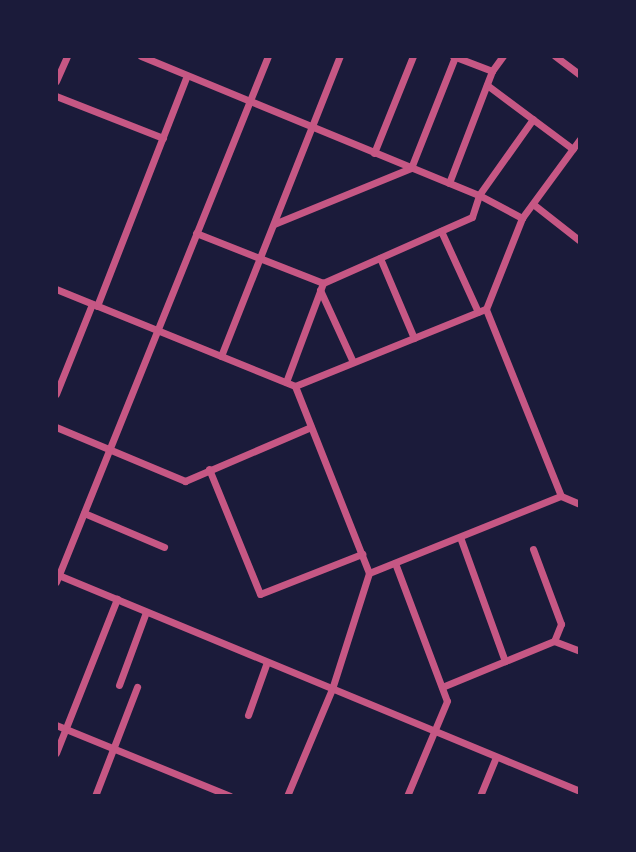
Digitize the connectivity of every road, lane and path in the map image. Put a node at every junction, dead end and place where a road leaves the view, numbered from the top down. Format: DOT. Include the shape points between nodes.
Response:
graph roads {
  1 [pos="67,56"];
  2 [pos="141,56"];
  3 [pos="268,56"];
  4 [pos="340,56"];
  5 [pos="413,56"];
  6 [pos="454,56"];
  7 [pos="503,56"];
  8 [pos="555,56"];
  9 [pos="492,71"];
  10 [pos="580,75"];
  11 [pos="186,78"];
  12 [pos="56,81"];
  13 [pos="486,85"];
  14 [pos="56,96"];
  15 [pos="249,103"];
  16 [pos="533,119"];
  17 [pos="312,128"];
  18 [pos="163,138"];
  19 [pos="580,139"];
  20 [pos="573,149"];
  21 [pos="374,153"];
  22 [pos="411,168"];
  23 [pos="449,183"];
  24 [pos="479,195"];
  25 [pos="533,204"];
  26 [pos="522,218"];
  27 [pos="274,224"];
  28 [pos="441,231"];
  29 [pos="196,233"];
  30 [pos="580,241"];
  31 [pos="260,258"];
  32 [pos="380,258"];
  33 [pos="321,286"];
  34 [pos="56,289"];
  35 [pos="94,305"];
  36 [pos="486,309"];
  37 [pos="478,312"];
  38 [pos="157,330"];
  39 [pos="414,338"];
  40 [pos="221,356"];
  41 [pos="353,362"];
  42 [pos="286,382"];
  43 [pos="295,386"];
  44 [pos="56,394"];
  45 [pos="56,427"];
  46 [pos="311,427"];
  47 [pos="109,449"];
  48 [pos="209,470"];
  49 [pos="561,496"];
  50 [pos="580,504"];
  51 [pos="83,513"];
  52 [pos="460,537"];
  53 [pos="164,547"];
  54 [pos="533,549"];
  55 [pos="362,554"];
  56 [pos="395,563"];
  57 [pos="369,573"];
  58 [pos="57,577"];
  59 [pos="117,599"];
  60 [pos="146,612"];
  61 [pos="554,641"];
  62 [pos="580,651"];
  63 [pos="505,661"];
  64 [pos="267,662"];
  65 [pos="119,685"];
  66 [pos="137,687"];
  67 [pos="442,687"];
  68 [pos="332,689"];
  69 [pos="248,715"];
  70 [pos="56,725"];
  71 [pos="65,729"];
  72 [pos="435,732"];
  73 [pos="114,748"];
  74 [pos="56,752"];
  75 [pos="496,757"];
  76 [pos="580,791"];
  77 [pos="95,796"];
  78 [pos="230,796"];
  79 [pos="288,796"];
  80 [pos="407,796"];
  81 [pos="481,796"];
  1 -- 12 [label="street"];
  2 -- 11 [label="street"];
  3 -- 15 [label="street"];
  4 -- 17 [label="street"];
  5 -- 21 [label="street"];
  6 -- 9 [label="street"];
  6 -- 22 [label="street"];
  7 -- 9 [label="street"];
  8 -- 10 [label="street"];
  9 -- 13 [label="street"];
  11 -- 15 [label="street"];
  11 -- 18 [label="street"];
  13 -- 16 [label="street"];
  13 -- 23 [label="street"];
  14 -- 18 [label="street"];
  15 -- 17 [label="street"];
  15 -- 29 [label="street"];
  16 -- 20 [label="street"];
  16 -- 24 [label="street"];
  17 -- 21 [label="street"];
  17 -- 27 [label="street"];
  18 -- 35 [label="street"];
  19 -- 20 [label="street"];
  20 -- 25 [label="street"];
  21 -- 22 [label="street"];
  22 -- 23 [label="street"];
  22 -- 27 [label="street"];
  23 -- 24 [label="street"];
  24 -- 26 [label="street"];
  24 -- 28 [label="street" via="472,217"];
  25 -- 26 [label="street"];
  25 -- 30 [label="street"];
  26 -- 36 [label="street"];
  27 -- 31 [label="street"];
  28 -- 32 [label="street"];
  28 -- 37 [label="street"];
  29 -- 31 [label="street"];
  29 -- 38 [label="street"];
  31 -- 33 [label="street"];
  31 -- 40 [label="street"];
  32 -- 33 [label="street"];
  32 -- 39 [label="street"];
  33 -- 41 [label="street"];
  33 -- 42 [label="street"];
  34 -- 35 [label="street"];
  35 -- 38 [label="street"];
  35 -- 44 [label="street"];
  36 -- 37 [label="street"];
  36 -- 49 [label="street"];
  37 -- 39 [label="street"];
  38 -- 40 [label="street"];
  38 -- 47 [label="street"];
  39 -- 41 [label="street"];
  40 -- 42 [label="street"];
  41 -- 43 [label="street"];
  42 -- 43 [label="street"];
  43 -- 46 [label="street"];
  45 -- 47 [label="street"];
  46 -- 48 [label="street"];
  46 -- 55 [label="street"];
  47 -- 48 [label="street" via="185,481"];
  47 -- 51 [label="street"];
  48 -- 55 [label="street" via="260,594"];
  49 -- 50 [label="street"];
  49 -- 52 [label="street"];
  51 -- 53 [label="street"];
  51 -- 58 [label="street"];
  52 -- 56 [label="street"];
  52 -- 63 [label="street"];
  54 -- 61 [label="street" via="561,624"];
  55 -- 57 [label="street"];
  56 -- 57 [label="street"];
  56 -- 67 [label="street"];
  57 -- 68 [label="street"];
  58 -- 59 [label="street"];
  59 -- 60 [label="street"];
  59 -- 71 [label="street"];
  60 -- 64 [label="street"];
  60 -- 65 [label="street"];
  61 -- 62 [label="street"];
  61 -- 63 [label="street"];
  63 -- 67 [label="street"];
  64 -- 68 [label="street"];
  64 -- 69 [label="street"];
  66 -- 73 [label="street"];
  67 -- 72 [label="street" via="447,701"];
  68 -- 72 [label="street"];
  68 -- 79 [label="street"];
  70 -- 71 [label="street"];
  71 -- 73 [label="street"];
  71 -- 74 [label="street"];
  72 -- 75 [label="street"];
  72 -- 80 [label="street"];
  73 -- 77 [label="street"];
  73 -- 78 [label="street"];
  75 -- 76 [label="street"];
  75 -- 81 [label="street"];
}
